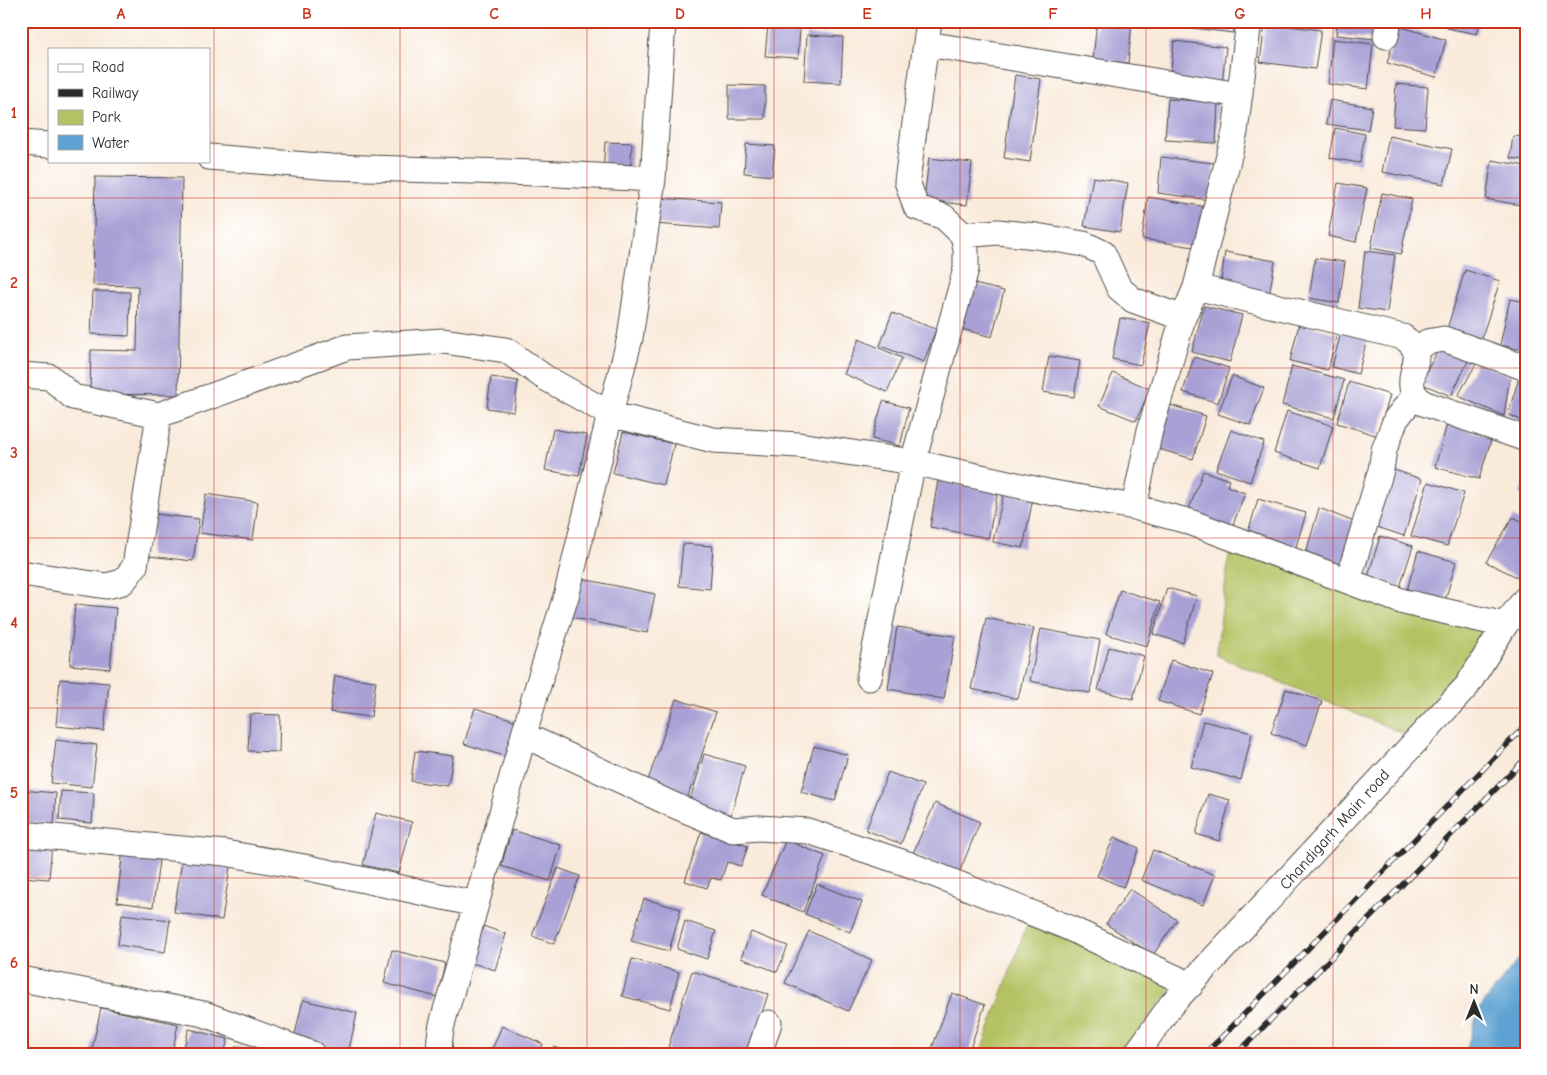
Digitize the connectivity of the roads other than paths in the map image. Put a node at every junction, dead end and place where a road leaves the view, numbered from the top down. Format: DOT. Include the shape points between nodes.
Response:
graph roads {
  1 [pos="663,21"];
  2 [pos="1250,21"];
  3 [pos="928,33"];
  4 [pos="1240,95"];
  5 [pos="21,143"];
  6 [pos="48,145"];
  7 [pos="210,158"];
  8 [pos="653,179"];
  9 [pos="963,234"];
  10 [pos="1196,287"];
  11 [pos="1183,318"];
  12 [pos="1415,351"];
  13 [pos="1526,368"];
  14 [pos="21,375"];
  15 [pos="1415,395"];
  16 [pos="610,414"];
  17 [pos="159,415"];
  18 [pos="1526,439"];
  19 [pos="914,462"];
  20 [pos="1134,507"];
  21 [pos="21,573"];
  22 [pos="1348,581"];
  23 [pos="1526,598"];
  24 [pos="1505,625"];
  25 [pos="869,678"];
  26 [pos="524,735"];
  27 [pos="21,834"];
  28 [pos="476,904"];
  29 [pos="21,978"];
  30 [pos="1191,985"];
  31 [pos="769,1023"];
  32 [pos="312,1054"];
  33 [pos="440,1054"];
  34 [pos="759,1054"];
  35 [pos="1136,1054"];
  1 -- 8 [label="street"];
  2 -- 4 [label="street"];
  3 -- 4 [label="street"];
  3 -- 9 [label="street" via="907,181 916,207 944,217"];
  4 -- 10 [label="street" via="1235,132"];
  5 -- 6 [label="street"];
  7 -- 8 [label="street" via="331,167"];
  8 -- 16 [label="street" via="630,338"];
  9 -- 11 [label="street" via="998,232 1084,244 1103,253 1119,288 1133,300"];
  9 -- 19 [label="street" via="966,269"];
  10 -- 11 [label="street"];
  10 -- 12 [label="street" via="1403,337"];
  11 -- 20 [label="street" via="1150,430"];
  12 -- 13 [label="street" via="1427,342 1444,339"];
  12 -- 15 [label="street" via="1412,386"];
  14 -- 17 [label="street" via="50,377 74,397"];
  15 -- 18 [label="street" via="1423,403"];
  15 -- 22 [label="street" via="1396,419 1384,450"];
  16 -- 17 [label="street" via="544,377 506,350 443,341 347,347"];
  16 -- 19 [label="street" via="713,440 799,445"];
  16 -- 26 [label="street" via="567,592"];
  17 -- 21 [label="street" via="135,566 123,582 106,586"];
  19 -- 20 [label="street" via="1048,492"];
  19 -- 25 [label="street"];
  20 -- 22 [label="street" via="1187,521"];
  22 -- 24 [label="street" via="1404,602"];
  23 -- 24 [label="street, Chandigarh Main road"];
  24 -- 30 [label="street, Chandigarh Main road" via="1467,686"];
  26 -- 28 [label="street"];
  26 -- 30 [label="street" via="733,830 808,831 898,861 1067,927"];
  27 -- 28 [label="street" via="225,853"];
  28 -- 33 [label="street" via="450,992"];
  29 -- 32 [label="street" via="204,1014"];
  30 -- 35 [label="street, Chandigarh Main road" via="1171,1005"];
  31 -- 34 [label="street"];
}
